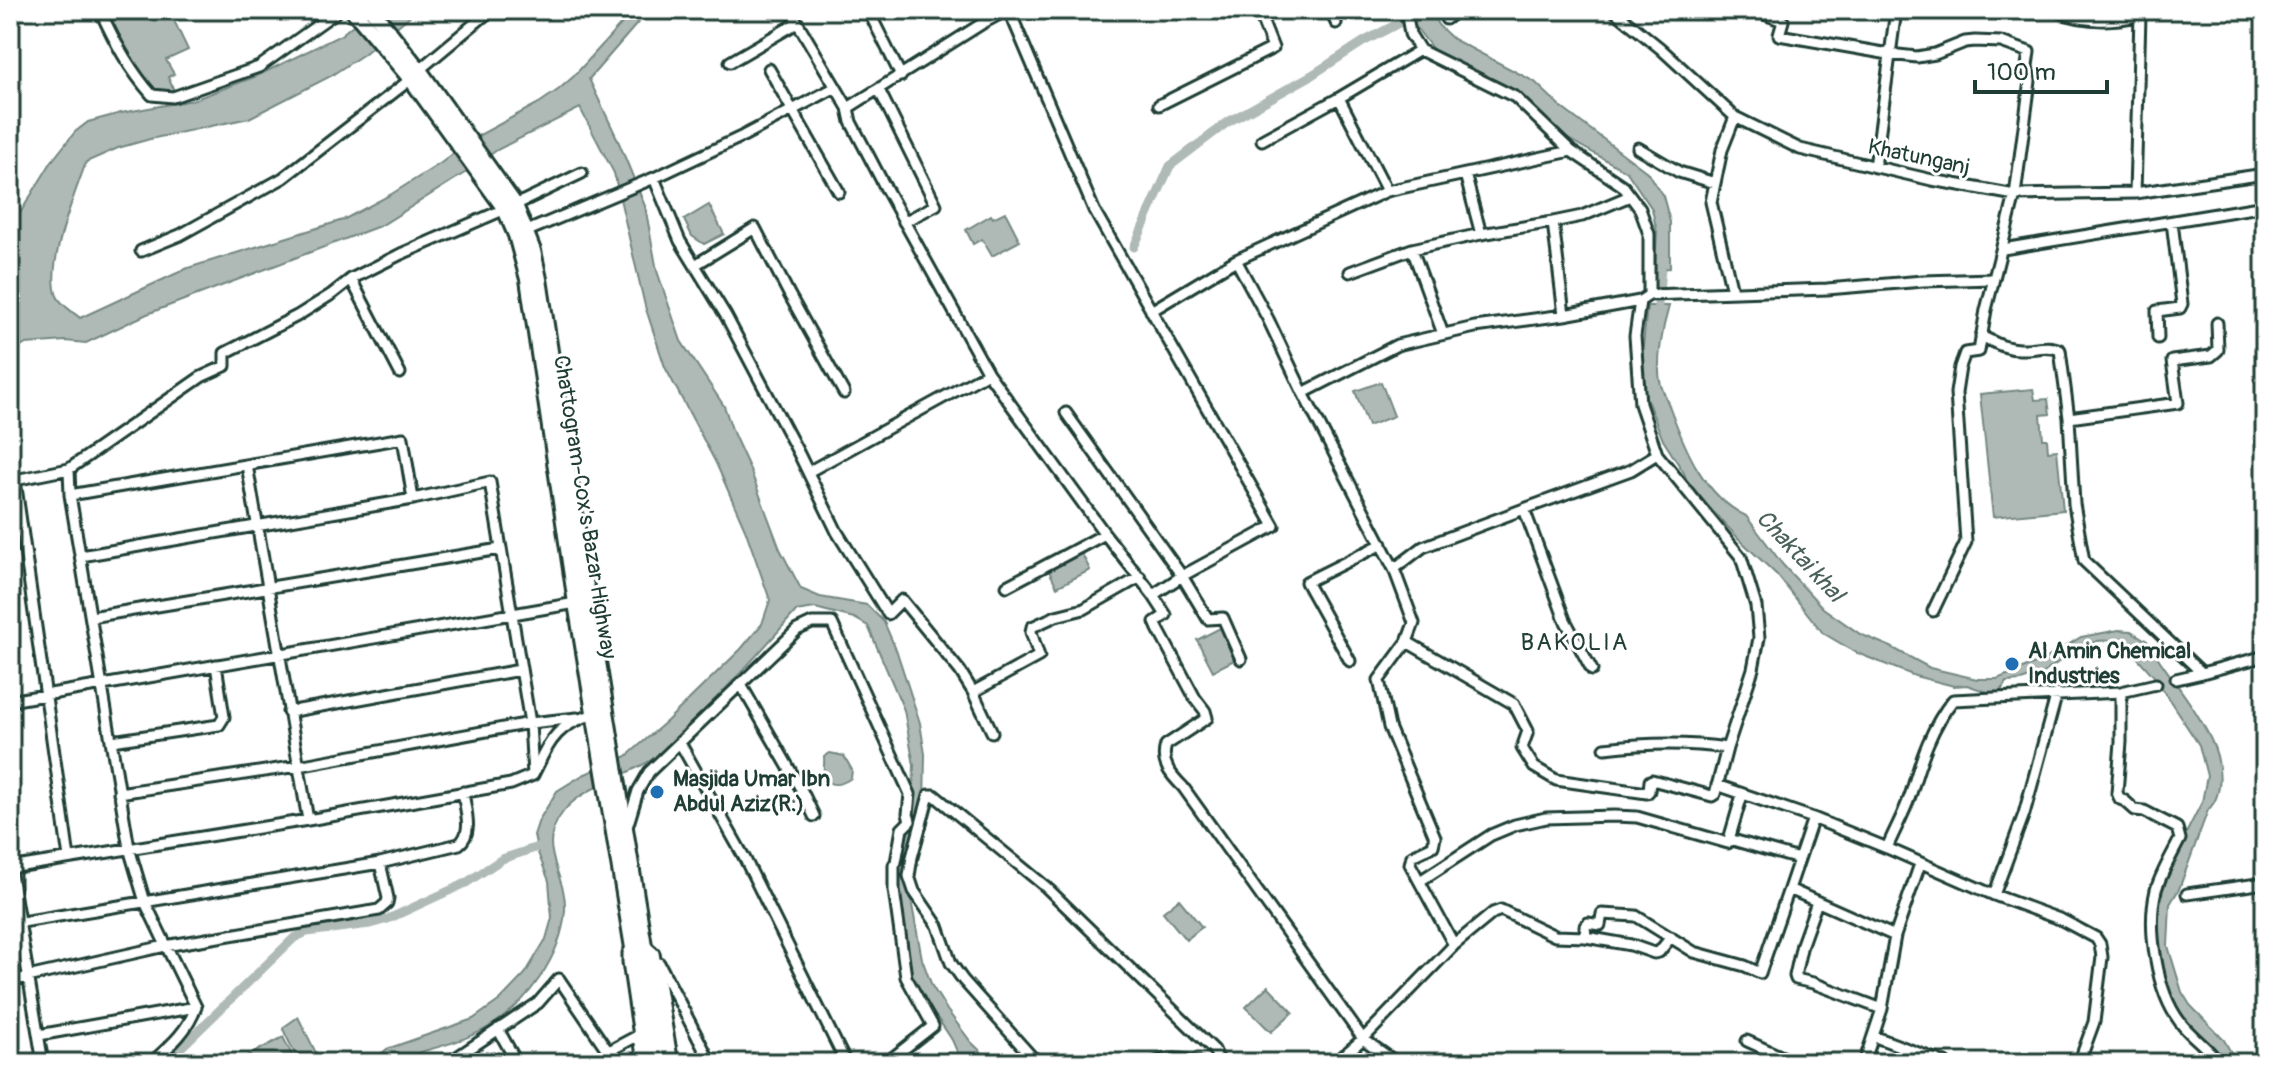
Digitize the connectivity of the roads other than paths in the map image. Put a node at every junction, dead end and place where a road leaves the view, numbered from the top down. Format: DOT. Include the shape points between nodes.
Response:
graph roads {
  1 [pos="100,10"];
  2 [pos="339,10"];
  3 [pos="353,10"];
  4 [pos="372,10"];
  5 [pos="491,10"];
  6 [pos="790,10"];
  7 [pos="868,10"];
  8 [pos="1008,10"];
  9 [pos="1258,10"];
  10 [pos="1331,10"];
  11 [pos="1406,10"];
  12 [pos="1457,10"];
  13 [pos="1613,10"];
  14 [pos="1753,10"];
  15 [pos="1896,10"];
  16 [pos="2053,10"];
  17 [pos="2142,12"];
  18 [pos="1626,14"];
  19 [pos="1446,19"];
  20 [pos="797,23"];
  21 [pos="1336,23"];
  22 [pos="1420,50"];
  23 [pos="1889,54"];
  24 [pos="402,59"];
  25 [pos="730,62"];
  26 [pos="769,69"];
  27 [pos="415,75"];
  28 [pos="901,76"];
  29 [pos="836,87"];
  30 [pos="879,90"];
  31 [pos="1339,98"];
  32 [pos="1159,105"];
  33 [pos="848,108"];
  34 [pos="793,109"];
  35 [pos="1735,117"];
  36 [pos="1262,140"];
  37 [pos="1638,148"];
  38 [pos="1571,151"];
  39 [pos="1875,167"];
  40 [pos="582,173"];
  41 [pos="1465,174"];
  42 [pos="2265,174"];
  43 [pos="654,178"];
  44 [pos="1715,183"];
  45 [pos="1387,191"];
  46 [pos="839,192"];
  47 [pos="2135,193"];
  48 [pos="2015,195"];
  49 [pos="1630,196"];
  50 [pos="2265,206"];
  51 [pos="510,207"];
  52 [pos="904,222"];
  53 [pos="1553,222"];
  54 [pos="2172,222"];
  55 [pos="525,232"];
  56 [pos="1481,234"];
  57 [pos="1412,249"];
  58 [pos="2003,249"];
  59 [pos="141,251"];
  60 [pos="1236,260"];
  61 [pos="695,265"];
  62 [pos="1350,272"];
  63 [pos="351,279"];
  64 [pos="1993,279"];
  65 [pos="1732,291"];
  66 [pos="1648,297"];
  67 [pos="1151,311"];
  68 [pos="1564,315"];
  69 [pos="2217,323"];
  70 [pos="1443,334"];
  71 [pos="1981,336"];
  72 [pos="2158,338"];
  73 [pos="400,373"];
  74 [pos="988,373"];
  75 [pos="844,393"];
  76 [pos="1303,393"];
  77 [pos="1066,413"];
  78 [pos="2069,418"];
  79 [pos="560,450"];
  80 [pos="1657,454"];
  81 [pos="247,465"];
  82 [pos="69,469"];
  83 [pos="808,472"];
  84 [pos="70,495"];
  85 [pos="413,499"];
  86 [pos="1524,509"];
  87 [pos="257,526"];
  88 [pos="1105,534"];
  89 [pos="1382,544"];
  90 [pos="500,549"];
  91 [pos="81,556"];
  92 [pos="1394,569"];
  93 [pos="1182,576"];
  94 [pos="1140,577"];
  95 [pos="1007,586"];
  96 [pos="267,588"];
  97 [pos="1153,595"];
  98 [pos="576,603"];
  99 [pos="1933,611"];
  100 [pos="511,613"];
  101 [pos="91,617"];
  102 [pos="1407,642"];
  103 [pos="278,655"];
  104 [pos="2265,656"];
  105 [pos="1241,659"];
  106 [pos="1350,661"];
  107 [pos="216,665"];
  108 [pos="520,670"];
  109 [pos="1592,670"];
  110 [pos="2202,673"];
  111 [pos="2176,679"];
  112 [pos="740,683"];
  113 [pos="102,684"];
  114 [pos="2156,684"];
  115 [pos="973,692"];
  116 [pos="2121,692"];
  117 [pos="2057,693"];
  118 [pos="45,694"];
  119 [pos="10,701"];
  120 [pos="288,712"];
  121 [pos="588,716"];
  122 [pos="530,723"];
  123 [pos="992,732"];
  124 [pos="605,737"];
  125 [pos="112,741"];
  126 [pos="680,743"];
  127 [pos="1605,748"];
  128 [pos="1727,748"];
  129 [pos="298,766"];
  130 [pos="533,775"];
  131 [pos="1717,785"];
  132 [pos="463,792"];
  133 [pos="119,793"];
  134 [pos="1742,795"];
  135 [pos="617,813"];
  136 [pos="814,816"];
  137 [pos="1813,818"];
  138 [pos="308,820"];
  139 [pos="626,836"];
  140 [pos="1729,839"];
  141 [pos="129,848"];
  142 [pos="1887,848"];
  143 [pos="69,858"];
  144 [pos="1799,859"];
  145 [pos="380,863"];
  146 [pos="1920,864"];
  147 [pos="10,868"];
  148 [pos="1420,881"];
  149 [pos="2265,883"];
  150 [pos="1789,889"];
  151 [pos="2187,894"];
  152 [pos="1994,895"];
  153 [pos="145,902"];
  154 [pos="1817,902"];
  155 [pos="15,924"];
  156 [pos="1895,936"];
  157 [pos="1586,937"];
  158 [pos="1671,937"];
  159 [pos="1454,945"];
  160 [pos="165,946"];
  161 [pos="643,947"];
  162 [pos="27,977"];
  163 [pos="10,981"];
  164 [pos="196,1007"];
  165 [pos="1882,1009"];
  166 [pos="498,1029"];
  167 [pos="39,1035"];
  168 [pos="639,1035"];
  169 [pos="1873,1036"];
  170 [pos="1363,1039"];
  171 [pos="1747,1041"];
  172 [pos="609,1051"];
  173 [pos="43,1063"];
  174 [pos="151,1063"];
  175 [pos="448,1063"];
  176 [pos="517,1063"];
  177 [pos="616,1063"];
  178 [pos="643,1063"];
  179 [pos="652,1063"];
  180 [pos="663,1063"];
  181 [pos="673,1063"];
  182 [pos="711,1063"];
  183 [pos="846,1063"];
  184 [pos="886,1063"];
  185 [pos="1041,1063"];
  186 [pos="1153,1063"];
  187 [pos="1200,1063"];
  188 [pos="1220,1063"];
  189 [pos="1335,1063"];
  190 [pos="1397,1063"];
  191 [pos="1796,1063"];
  192 [pos="1864,1063"];
  193 [pos="1945,1063"];
  194 [pos="2079,1063"];
  195 [pos="2219,1063"];
  1 -- 2 [label="street" via="134,74 152,95 173,97 259,67"];
  3 -- 24 [label="highway, Chattogram-Cox's Bazar Highway"];
  4 -- 24 [label="highway, Chattogram-Cox's Bazar Highway"];
  5 -- 27 [label="street"];
  6 -- 20 [label="street"];
  7 -- 28 [label="street"];
  8 -- 28 [label="street"];
  8 -- 67 [label="street" via="1094,210"];
  9 -- 32 [label="street" via="1273,48"];
  10 -- 21 [label="street"];
  11 -- 22 [label="street" via="1410,34"];
  12 -- 19 [label="street"];
  13 -- 18 [label="street, Khatunganj"];
  14 -- 23 [label="street" via="1783,21 1779,35"];
  15 -- 23 [label="street"];
  16 -- 17 [label="street" via="2097,21"];
  17 -- 47 [label="street"];
  18 -- 35 [label="street, Khatunganj"];
  20 -- 25 [label="street"];
  20 -- 29 [label="street"];
  22 -- 31 [label="street"];
  22 -- 38 [label="street" via="1515,97"];
  23 -- 39 [label="street"];
  23 -- 48 [label="street" via="1917,57 1975,41 2001,42 2029,52"];
  24 -- 27 [label="highway, Chattogram-Cox's Bazar Highway"];
  26 -- 34 [label="street"];
  27 -- 51 [label="highway, Chattogram-Cox's Bazar Highway"];
  27 -- 59 [label="street" via="283,178"];
  28 -- 30 [label="street"];
  29 -- 33 [label="street"];
  29 -- 34 [label="street"];
  30 -- 33 [label="street"];
  30 -- 52 [label="street" via="936,205"];
  31 -- 36 [label="street"];
  31 -- 45 [label="street"];
  33 -- 52 [label="street"];
  34 -- 43 [label="street"];
  34 -- 46 [label="street"];
  35 -- 39 [label="street, Khatunganj" via="1800,149"];
  35 -- 44 [label="street"];
  37 -- 44 [label="street" via="1679,172"];
  38 -- 41 [label="street"];
  38 -- 49 [label="street"];
  39 -- 48 [label="street, Khatunganj"];
  40 -- 51 [label="street"];
  41 -- 45 [label="street"];
  41 -- 56 [label="street"];
  42 -- 47 [label="street, Khatunganj"];
  43 -- 55 [label="street"];
  43 -- 61 [label="street"];
  44 -- 65 [label="street" via="1711,202"];
  45 -- 60 [label="street"];
  47 -- 48 [label="street, Khatunganj"];
  48 -- 58 [label="street"];
  49 -- 53 [label="street"];
  49 -- 66 [label="street" via="1649,234"];
  50 -- 54 [label="street"];
  51 -- 55 [label="highway, Chattogram-Cox's Bazar Highway"];
  51 -- 63 [label="street"];
  51 -- 79 [label="highway, Chattogram-Cox's Bazar Highway"];
  52 -- 74 [label="street"];
  53 -- 56 [label="street"];
  53 -- 68 [label="street"];
  54 -- 58 [label="street"];
  54 -- 72 [label="street" via="2182,304 2157,311"];
  55 -- 79 [label="highway, Chattogram-Cox's Bazar Highway" via="539,279"];
  56 -- 57 [label="street"];
  57 -- 62 [label="street"];
  57 -- 70 [label="street"];
  58 -- 64 [label="street"];
  60 -- 67 [label="street"];
  60 -- 76 [label="street"];
  61 -- 75 [label="street" via="755,228"];
  61 -- 83 [label="street"];
  63 -- 73 [label="street"];
  63 -- 82 [label="street" via="297,316 225,353 225,366 201,377"];
  64 -- 65 [label="street"];
  64 -- 71 [label="street"];
  65 -- 66 [label="street"];
  66 -- 68 [label="street"];
  66 -- 80 [label="street" via="1635,336 1640,404"];
  67 -- 93 [label="street" via="1274,526"];
  68 -- 70 [label="street"];
  69 -- 78 [label="street" via="2218,350 2211,356 2172,361 2178,403"];
  70 -- 76 [label="street" via="1397,345"];
  71 -- 78 [label="street" via="2005,347 2060,350"];
  71 -- 99 [label="street" via="1979,351 1965,353 1956,393 1966,542"];
  74 -- 83 [label="street"];
  74 -- 88 [label="street"];
  76 -- 89 [label="street"];
  77 -- 93 [label="street"];
  78 -- 110 [label="street" via="2084,561"];
  79 -- 98 [label="highway, Chattogram-Cox's Bazar Highway"];
  79 -- 124 [label="highway, Chattogram-Cox's Bazar Highway" via="588,600"];
  80 -- 86 [label="street" via="1631,470"];
  80 -- 128 [label="street" via="1741,557 1756,606 1759,638 1753,669"];
  81 -- 84 [label="street"];
  81 -- 85 [label="street" via="403,438"];
  81 -- 87 [label="street"];
  82 -- 84 [label="street"];
  82 -- 118 [label="street" via="15,480"];
  83 -- 115 [label="street" via="837,532 888,614 902,600"];
  84 -- 91 [label="street"];
  85 -- 87 [label="street"];
  85 -- 90 [label="street" via="490,482"];
  86 -- 92 [label="street" via="1423,547"];
  86 -- 109 [label="street" via="1565,620"];
  87 -- 91 [label="street"];
  87 -- 96 [label="street"];
  88 -- 94 [label="street"];
  88 -- 95 [label="street"];
  89 -- 92 [label="street"];
  89 -- 106 [label="street" via="1306,582"];
  90 -- 96 [label="street"];
  90 -- 100 [label="street"];
  91 -- 101 [label="street"];
  92 -- 102 [label="street" via="1414,623"];
  93 -- 97 [label="street"];
  93 -- 105 [label="street" via="1208,619 1223,618"];
  94 -- 97 [label="street"];
  94 -- 115 [label="street" via="1084,609 1032,627 1039,656"];
  96 -- 101 [label="street"];
  96 -- 103 [label="street"];
  97 -- 170 [label="street" via="1166,615 1155,622 1158,629 1207,718 1166,745 1167,770"];
  98 -- 100 [label="street"];
  98 -- 121 [label="highway, Chattogram-Cox's Bazar Highway"];
  100 -- 103 [label="street"];
  100 -- 108 [label="street"];
  101 -- 113 [label="street"];
  102 -- 131 [label="street" via="1514,704 1528,731 1522,748 1534,767 1556,780 1647,793 1652,780 1712,796"];
  102 -- 148 [label="street" via="1379,680 1389,727 1435,837 1433,846 1410,860"];
  103 -- 107 [label="street"];
  103 -- 120 [label="street"];
  104 -- 110 [label="street"];
  107 -- 113 [label="street"];
  107 -- 125 [label="street" via="224,717 219,725"];
  108 -- 120 [label="street"];
  108 -- 122 [label="street"];
  110 -- 111 [label="street"];
  112 -- 126 [label="street"];
  112 -- 136 [label="street"];
  112 -- 184 [label="street" via="797,630 832,623 910,794 910,821 902,829 894,890 906,977 933,1026"];
  113 -- 118 [label="street"];
  113 -- 125 [label="street"];
  114 -- 116 [label="street"];
  115 -- 123 [label="street"];
  116 -- 117 [label="street"];
  116 -- 195 [label="street" via="2117,793 2135,810 2177,828 2180,839 2157,887 2154,908 2162,981 2180,1022"];
  117 -- 142 [label="street" via="1953,700 1916,769"];
  117 -- 152 [label="street" via="2024,814"];
  118 -- 119 [label="street"];
  118 -- 143 [label="street"];
  120 -- 129 [label="street"];
  121 -- 122 [label="street"];
  121 -- 124 [label="highway, Chattogram-Cox's Bazar Highway"];
  121 -- 130 [label="street" via="552,736"];
  122 -- 129 [label="street"];
  122 -- 130 [label="street"];
  124 -- 135 [label="highway, Chattogram-Cox's Bazar Highway"];
  125 -- 133 [label="street"];
  126 -- 139 [label="street" via="649,772 629,815"];
  126 -- 183 [label="street" via="744,857"];
  127 -- 128 [label="street" via="1656,742"];
  128 -- 131 [label="street"];
  129 -- 133 [label="street"];
  129 -- 138 [label="street"];
  130 -- 132 [label="street"];
  131 -- 134 [label="street"];
  132 -- 138 [label="street"];
  132 -- 145 [label="street" via="468,833 464,841"];
  133 -- 141 [label="street"];
  134 -- 137 [label="street"];
  134 -- 140 [label="street"];
  135 -- 139 [label="highway, Chattogram-Cox's Bazar Highway"];
  135 -- 161 [label="highway, Chattogram-Cox's Bazar Highway"];
  137 -- 142 [label="street"];
  137 -- 144 [label="street"];
  138 -- 141 [label="street"];
  139 -- 161 [label="highway, Chattogram-Cox's Bazar Highway"];
  140 -- 144 [label="street"];
  140 -- 148 [label="street" via="1727,843 1637,817 1546,818 1491,835"];
  141 -- 143 [label="street"];
  141 -- 153 [label="street"];
  142 -- 146 [label="street"];
  143 -- 147 [label="street"];
  144 -- 150 [label="street"];
  145 -- 153 [label="street"];
  145 -- 160 [label="street" via="388,898 379,910"];
  146 -- 152 [label="street"];
  146 -- 156 [label="street"];
  147 -- 155 [label="street"];
  148 -- 159 [label="street"];
  149 -- 151 [label="street"];
  150 -- 154 [label="street"];
  150 -- 158 [label="street" via="1760,973 1694,952"];
  152 -- 194 [label="street" via="2062,920 2100,944 2094,1022"];
  153 -- 155 [label="street"];
  153 -- 160 [label="street"];
  154 -- 156 [label="street"];
  154 -- 165 [label="street" via="1796,979"];
  155 -- 162 [label="street"];
  156 -- 165 [label="street"];
  157 -- 158 [label="street" via="1654,953"];
  157 -- 158 [label="street" via="1586,924 1600,925 1604,914 1636,916"];
  157 -- 159 [label="street" via="1555,936 1501,910"];
  159 -- 170 [label="street"];
  160 -- 162 [label="street"];
  160 -- 164 [label="street"];
  161 -- 168 [label="street" via="628,953"];
  161 -- 179 [label="highway, Chattogram-Cox's Bazar Highway"];
  161 -- 180 [label="highway, Chattogram-Cox's Bazar Highway"];
  161 -- 181 [label="street"];
  161 -- 182 [label="street"];
  162 -- 163 [label="street"];
  162 -- 167 [label="street"];
  164 -- 167 [label="street"];
  164 -- 174 [label="street" via="177,1039"];
  165 -- 169 [label="street"];
  166 -- 172 [label="street" via="538,1003 559,979"];
  166 -- 175 [label="street"];
  166 -- 176 [label="street"];
  167 -- 173 [label="street"];
  168 -- 172 [label="street"];
  168 -- 178 [label="street"];
  169 -- 192 [label="street"];
  169 -- 193 [label="street"];
  170 -- 189 [label="street"];
  170 -- 190 [label="street"];
  171 -- 191 [label="street"];
  172 -- 177 [label="street"];
  185 -- 188 [label="street" via="963,980 938,926 914,891 909,876 929,795 1046,887 1214,1050"];
  186 -- 187 [label="street" via="1165,1058"];
}
